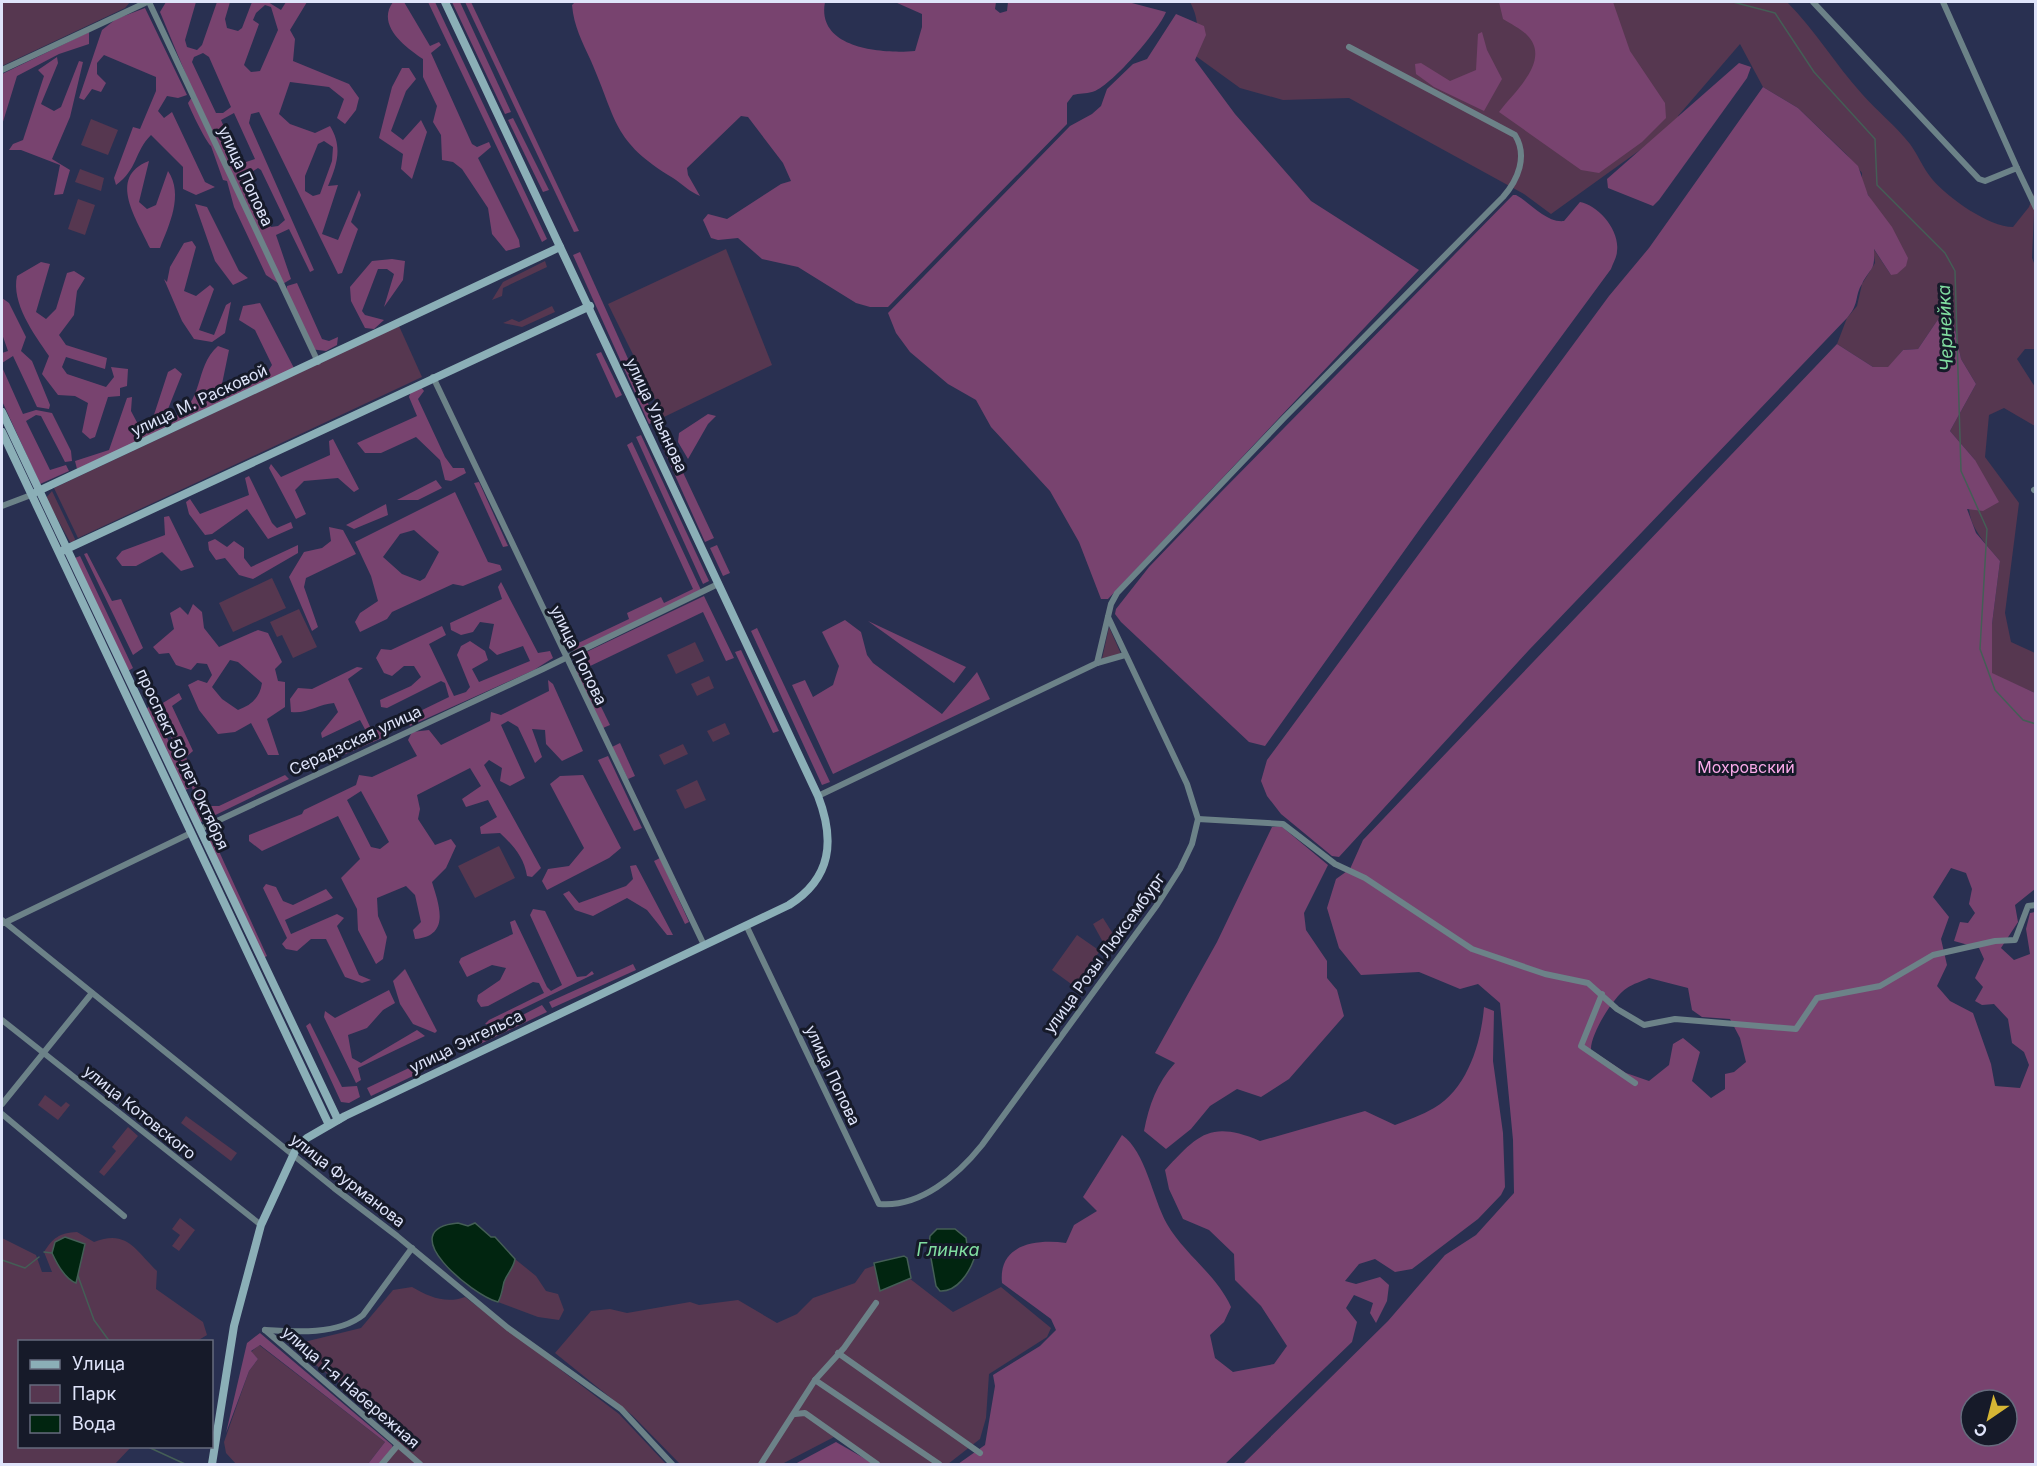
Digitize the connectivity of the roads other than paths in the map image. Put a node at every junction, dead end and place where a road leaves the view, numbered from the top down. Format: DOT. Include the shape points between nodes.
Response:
graph roads {
  1 [pos="148,2"];
  2 [pos="445,2"];
  3 [pos="1813,2"];
  4 [pos="1943,2"];
  5 [pos="1349,47"];
  6 [pos="2,70"];
  7 [pos="2017,168"];
  8 [pos="2036,208"];
  9 [pos="560,247"];
  10 [pos="590,306"];
  11 [pos="318,362"];
  12 [pos="433,376"];
  13 [pos="2,412"];
  14 [pos="2,432"];
  15 [pos="35,493"];
  16 [pos="2,506"];
  17 [pos="62,550"];
  18 [pos="718,584"];
  19 [pos="1108,617"];
  20 [pos="1125,655"];
  21 [pos="566,658"];
  22 [pos="1097,663"];
  23 [pos="818,796"];
  24 [pos="1198,819"];
  25 [pos="195,831"];
  26 [pos="2036,905"];
  27 [pos="3,922"];
  28 [pos="746,925"];
  29 [pos="704,945"];
  30 [pos="92,993"];
  31 [pos="1602,994"];
  32 [pos="2,1020"];
  33 [pos="43,1052"];
  34 [pos="1635,1083"];
  35 [pos="2,1104"];
  36 [pos="2,1114"];
  37 [pos="333,1122"];
  38 [pos="293,1154"];
  39 [pos="879,1204"];
  40 [pos="124,1216"];
  41 [pos="261,1225"];
  42 [pos="412,1248"];
  43 [pos="876,1303"];
  44 [pos="838,1353"];
  45 [pos="815,1380"];
  46 [pos="794,1414"];
  47 [pos="398,1445"];
  48 [pos="980,1453"];
  49 [pos="212,1464"];
  50 [pos="382,1464"];
  51 [pos="420,1464"];
  52 [pos="672,1464"];
  53 [pos="761,1464"];
  54 [pos="877,1464"];
  55 [pos="939,1464"];
  1 -- 6 [label="street"];
  1 -- 11 [label="street, улица Попова"];
  2 -- 9 [label="main road, улица Ульянова"];
  3 -- 7 [label="street" via="1978,179 1985,181"];
  4 -- 7 [label="street"];
  5 -- 19 [label="street" via="1515,135 1521,149 1520,168 1503,197 1117,593"];
  7 -- 8 [label="street"];
  9 -- 10 [label="main road, улица Ульянова"];
  9 -- 11 [label="main road, улица М. Расковой"];
  10 -- 12 [label="main road"];
  10 -- 18 [label="main road, улица Ульянова"];
  11 -- 15 [label="main road, улица М. Расковой"];
  12 -- 17 [label="main road"];
  12 -- 21 [label="street, улица Попова"];
  13 -- 15 [label="main road, проспект 50 лет Октября"];
  14 -- 15 [label="main road, проспект 50 лет Октября"];
  15 -- 16 [label="street, улица М. Расковой"];
  15 -- 17 [label="main road, проспект 50 лет Октября"];
  17 -- 25 [label="main road, проспект 50 лет Октября"];
  18 -- 21 [label="street, Серадзская улица"];
  18 -- 23 [label="main road, улица Ульянова"];
  19 -- 20 [label="street"];
  19 -- 22 [label="street"];
  20 -- 22 [label="street"];
  20 -- 24 [label="street" via="1187,784"];
  21 -- 25 [label="street, Серадзская улица"];
  21 -- 29 [label="street, улица Попова"];
  22 -- 23 [label="street"];
  23 -- 28 [label="main road, улица Ульянова" via="828,830 824,865 807,891 789,905"];
  24 -- 31 [label="street" via="1283,824 1335,864 1365,878 1472,948 1545,974 1588,983"];
  24 -- 39 [label="street, улица Розы Люксембург" via="1180,870 1157,905 966,1166 922,1195 897,1206"];
  25 -- 27 [label="street, Серадзская улица"];
  25 -- 37 [label="main road, проспект 50 лет Октября"];
  26 -- 31 [label="street" via="2028,906 2015,940 1933,955 1880,986 1817,998 1796,1029 1675,1019 1644,1025 1617,1009"];
  27 -- 30 [label="street, улица Фурманова"];
  28 -- 29 [label="main road"];
  28 -- 39 [label="street, улица Попова"];
  29 -- 37 [label="main road, улица Энгельса"];
  30 -- 33 [label="street"];
  30 -- 38 [label="street, улица Фурманова"];
  31 -- 34 [label="street" via="1581,1046"];
  32 -- 33 [label="street, улица Котовского"];
  33 -- 35 [label="street"];
  33 -- 41 [label="street, улица Котовского"];
  36 -- 40 [label="street"];
  37 -- 38 [label="main road, улица Энгельса" via="307,1138"];
  38 -- 41 [label="main road"];
  38 -- 42 [label="street, улица Фурманова"];
  41 -- 49 [label="main road" via="234,1326"];
  42 -- 47 [label="street, улица 1-я Набережная" via="354,1323 300,1332 265,1330"];
  42 -- 52 [label="street, улица Фурманова" via="508,1328 621,1409"];
  43 -- 44 [label="street"];
  44 -- 45 [label="street"];
  44 -- 48 [label="street"];
  45 -- 46 [label="street"];
  45 -- 55 [label="street"];
  46 -- 53 [label="street"];
  46 -- 54 [label="street" via="805,1413"];
  47 -- 50 [label="street"];
  47 -- 51 [label="street, улица 1-я Набережная"];
}
